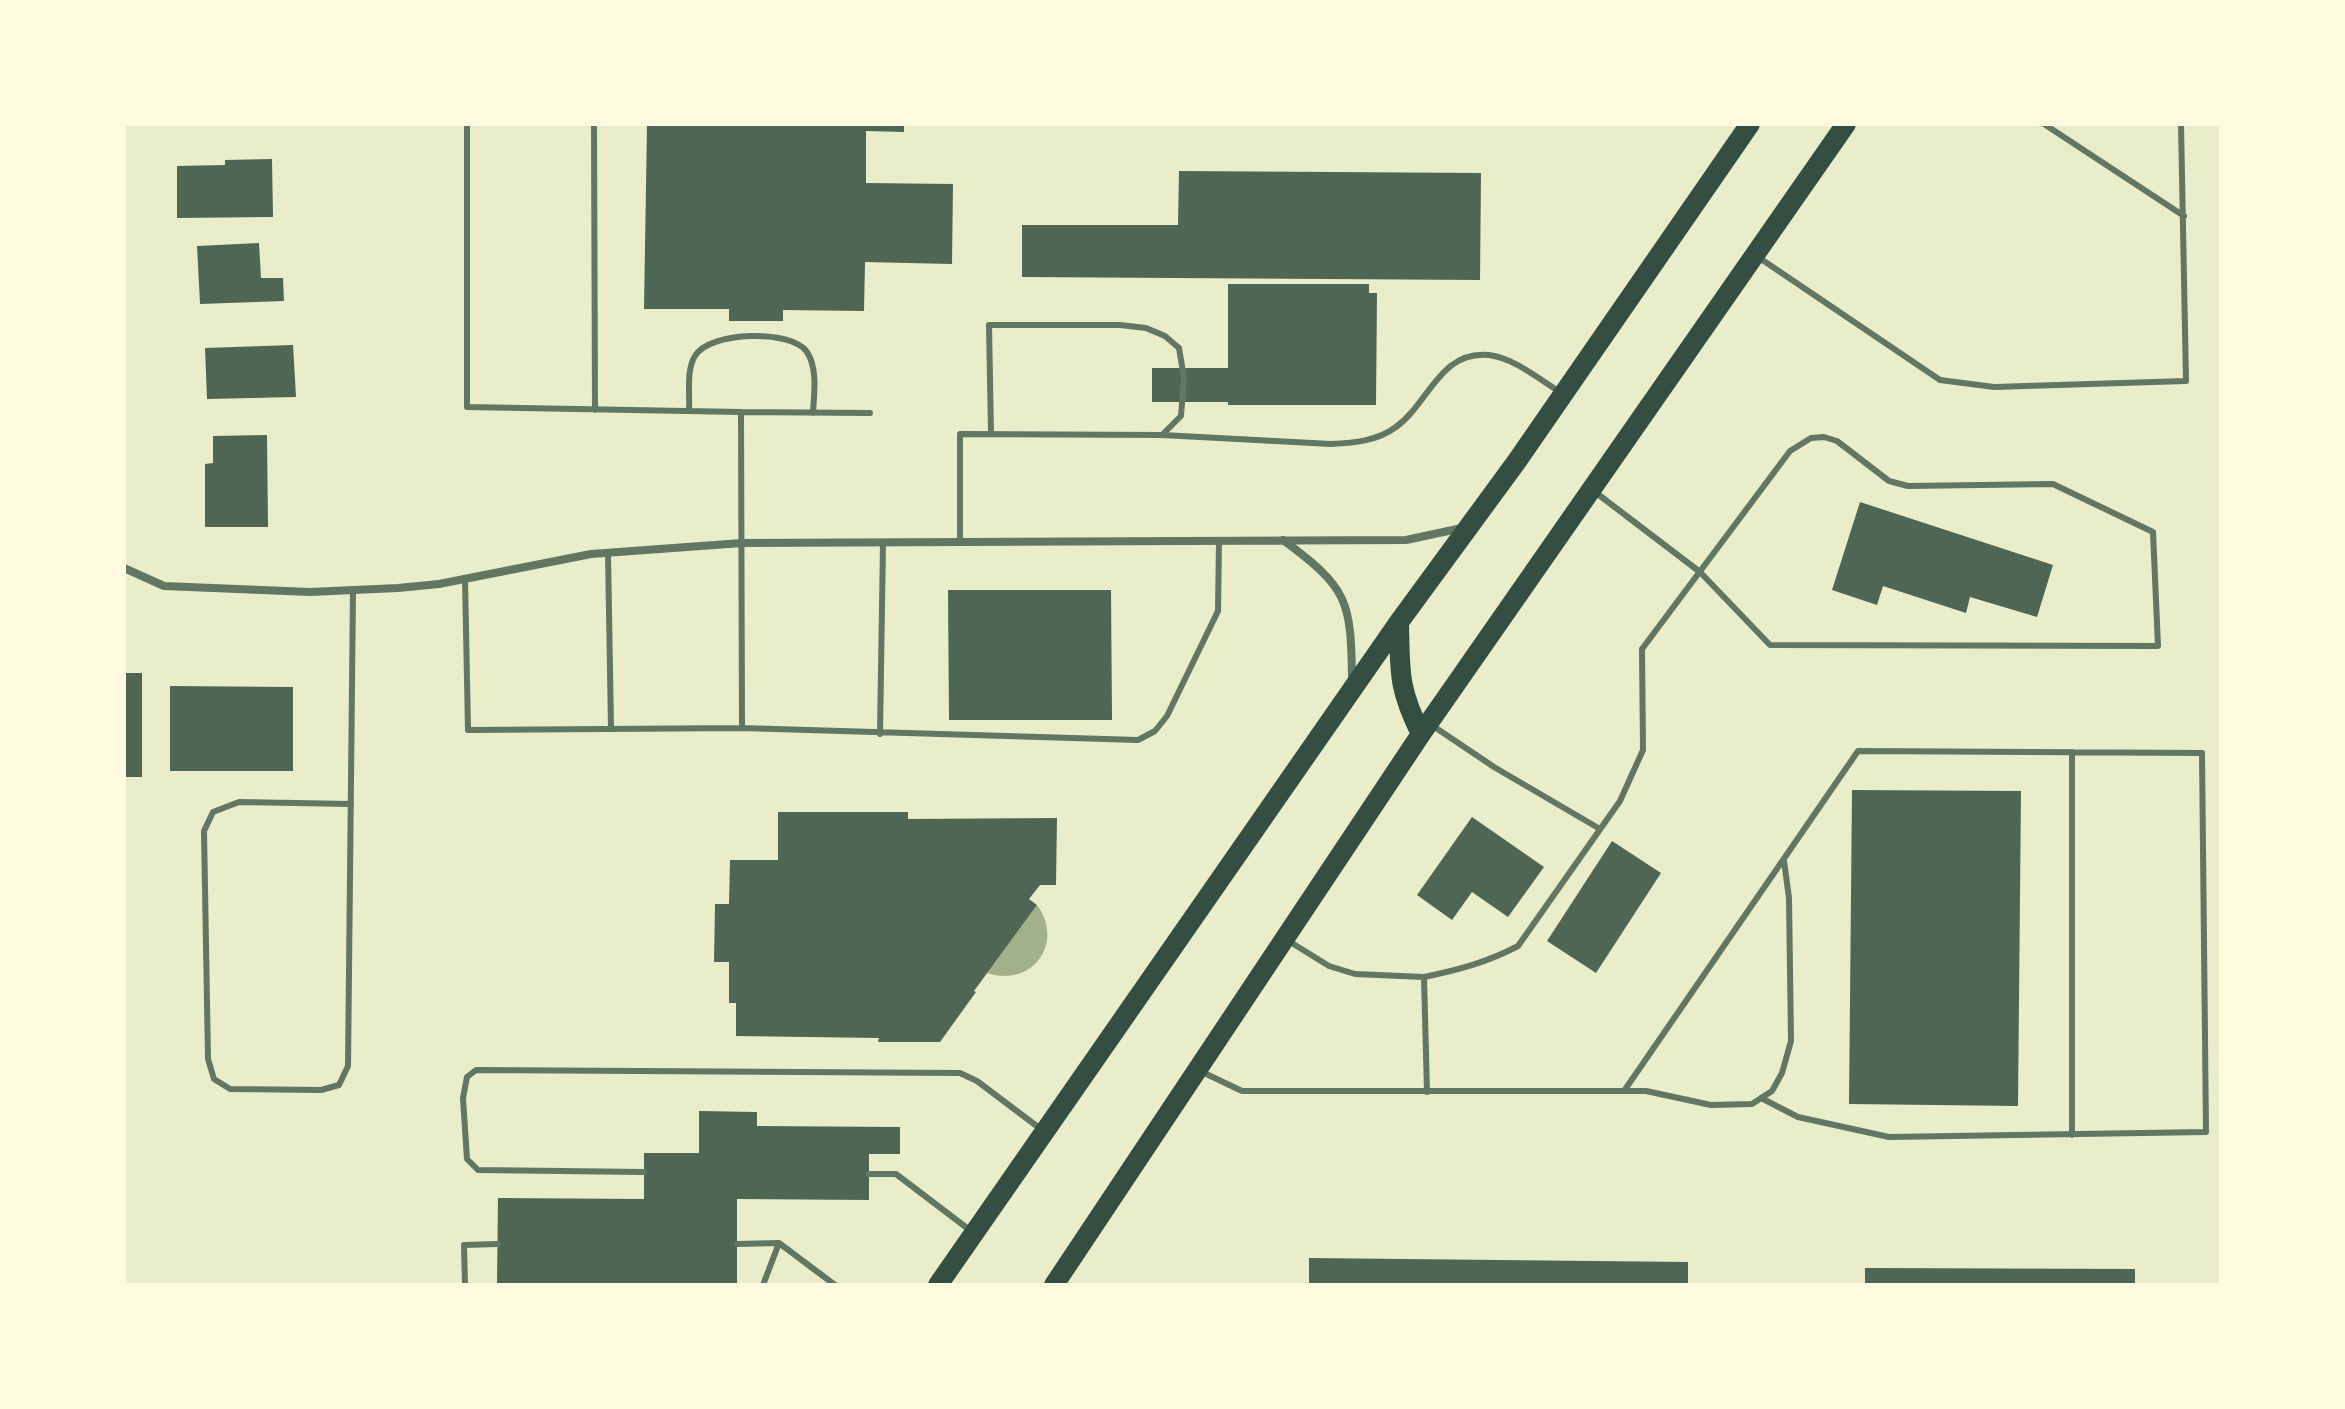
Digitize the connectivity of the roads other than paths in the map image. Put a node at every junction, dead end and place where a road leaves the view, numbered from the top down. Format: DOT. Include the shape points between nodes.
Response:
graph roads {
  1 [pos="467,124"];
  2 [pos="594,124"];
  3 [pos="1750,124"];
  4 [pos="1846,124"];
  5 [pos="2044,124"];
  6 [pos="2181,124"];
  7 [pos="2184,216"];
  8 [pos="1755,255"];
  9 [pos="1563,394"];
  10 [pos="595,410"];
  11 [pos="689,411"];
  12 [pos="741,412"];
  13 [pos="813,413"];
  14 [pos="870,413"];
  15 [pos="991,434"];
  16 [pos="1162,435"];
  17 [pos="1592,490"];
  18 [pos="1469,527"];
  19 [pos="1219,540"];
  20 [pos="1283,540"];
  21 [pos="960,542"];
  22 [pos="742,543"];
  23 [pos="883,543"];
  24 [pos="608,553"];
  25 [pos="124,568"];
  26 [pos="1700,572"];
  27 [pos="465,579"];
  28 [pos="353,590"];
  29 [pos="1399,622"];
  30 [pos="1352,689"];
  31 [pos="611,728"];
  32 [pos="742,728"];
  33 [pos="1425,729"];
  34 [pos="880,734"];
  35 [pos="2072,752"];
  36 [pos="351,804"];
  37 [pos="1600,829"];
  38 [pos="1784,861"];
  39 [pos="1285,938"];
  40 [pos="1424,977"];
  41 [pos="1197,1069"];
  42 [pos="1624,1091"];
  43 [pos="1427,1092"];
  44 [pos="1761,1098"];
  45 [pos="1045,1132"];
  46 [pos="2072,1135"];
  47 [pos="644,1172"];
  48 [pos="869,1174"];
  49 [pos="974,1234"];
  50 [pos="779,1243"];
  51 [pos="498,1244"];
  52 [pos="737,1244"];
  53 [pos="1056,1284"];
  54 [pos="465,1285"];
  55 [pos="763,1285"];
  56 [pos="835,1285"];
  57 [pos="938,1285"];
  1 -- 10 [label="lane" via="467,407"];
  2 -- 10 [label="lane"];
  3 -- 9 [label="main road"];
  4 -- 8 [label="main road"];
  5 -- 7 [label="lane"];
  6 -- 7 [label="lane"];
  7 -- 8 [label="lane" via="2186,381 1994,387 1940,380"];
  8 -- 17 [label="main road"];
  9 -- 16 [label="lane" via="1508,360 1463,356 1441,373 1397,427 1359,443"];
  9 -- 18 [label="main road"];
  10 -- 11 [label="lane"];
  11 -- 12 [label="lane"];
  11 -- 13 [label="lane" via="695,355 728,337 783,338 799,344 813,365"];
  12 -- 13 [label="lane"];
  12 -- 22 [label="lane"];
  13 -- 14 [label="lane"];
  15 -- 16 [label="lane"];
  15 -- 16 [label="lane" via="989,325 1120,325 1146,328 1179,348 1184,378 1181,416"];
  15 -- 21 [label="lane" via="960,434"];
  17 -- 26 [label="lane"];
  17 -- 33 [label="main road"];
  18 -- 20 [label="street" via="1406,540"];
  18 -- 29 [label="main road"];
  19 -- 20 [label="street"];
  19 -- 21 [label="street"];
  19 -- 34 [label="lane" via="1218,611 1155,731 1138,740"];
  20 -- 30 [label="street" via="1324,572 1343,598 1349,614"];
  21 -- 23 [label="street"];
  22 -- 23 [label="street"];
  22 -- 24 [label="street"];
  22 -- 32 [label="lane"];
  23 -- 34 [label="lane"];
  24 -- 27 [label="street"];
  24 -- 31 [label="lane"];
  25 -- 28 [label="street" via="164,586"];
  26 -- 26 [label="lane" via="1790,451 1811,438 1824,437 1889,481 1934,488 2053,484 2153,532 2158,646 1770,645"];
  26 -- 37 [label="lane" via="1642,649 1643,750 1620,801"];
  27 -- 28 [label="street"];
  27 -- 31 [label="lane" via="468,730"];
  28 -- 36 [label="lane"];
  29 -- 30 [label="main road"];
  29 -- 33 [label="main road" via="1405,701"];
  30 -- 45 [label="main road"];
  31 -- 32 [label="lane"];
  32 -- 34 [label="lane"];
  33 -- 37 [label="lane"];
  33 -- 39 [label="main road"];
  35 -- 38 [label="lane" via="1858,751"];
  35 -- 46 [label="lane"];
  35 -- 46 [label="lane" via="2202,753 2206,1132"];
  36 -- 36 [label="lane" via="239,802 213,812 204,831 208,1059 214,1079 230,1089 321,1090 339,1085 348,1066"];
  37 -- 40 [label="lane" via="1518,946 1496,958"];
  38 -- 42 [label="lane"];
  38 -- 44 [label="lane" via="1791,1041 1782,1073"];
  39 -- 40 [label="lane" via="1329,966 1355,974"];
  39 -- 41 [label="main road"];
  40 -- 43 [label="lane"];
  41 -- 43 [label="lane" via="1242,1091"];
  41 -- 53 [label="main road"];
  42 -- 43 [label="lane"];
  42 -- 44 [label="lane" via="1711,1105 1752,1104"];
  44 -- 46 [label="lane" via="1798,1117 1889,1137"];
  45 -- 47 [label="lane" via="960,1073 476,1070 467,1077 467,1159 478,1170"];
  45 -- 49 [label="main road"];
  48 -- 49 [label="lane" via="896,1174"];
  49 -- 57 [label="main road"];
  50 -- 52 [label="lane"];
  50 -- 55 [label="lane"];
  50 -- 56 [label="lane"];
  51 -- 54 [label="lane" via="464,1245"];
}
